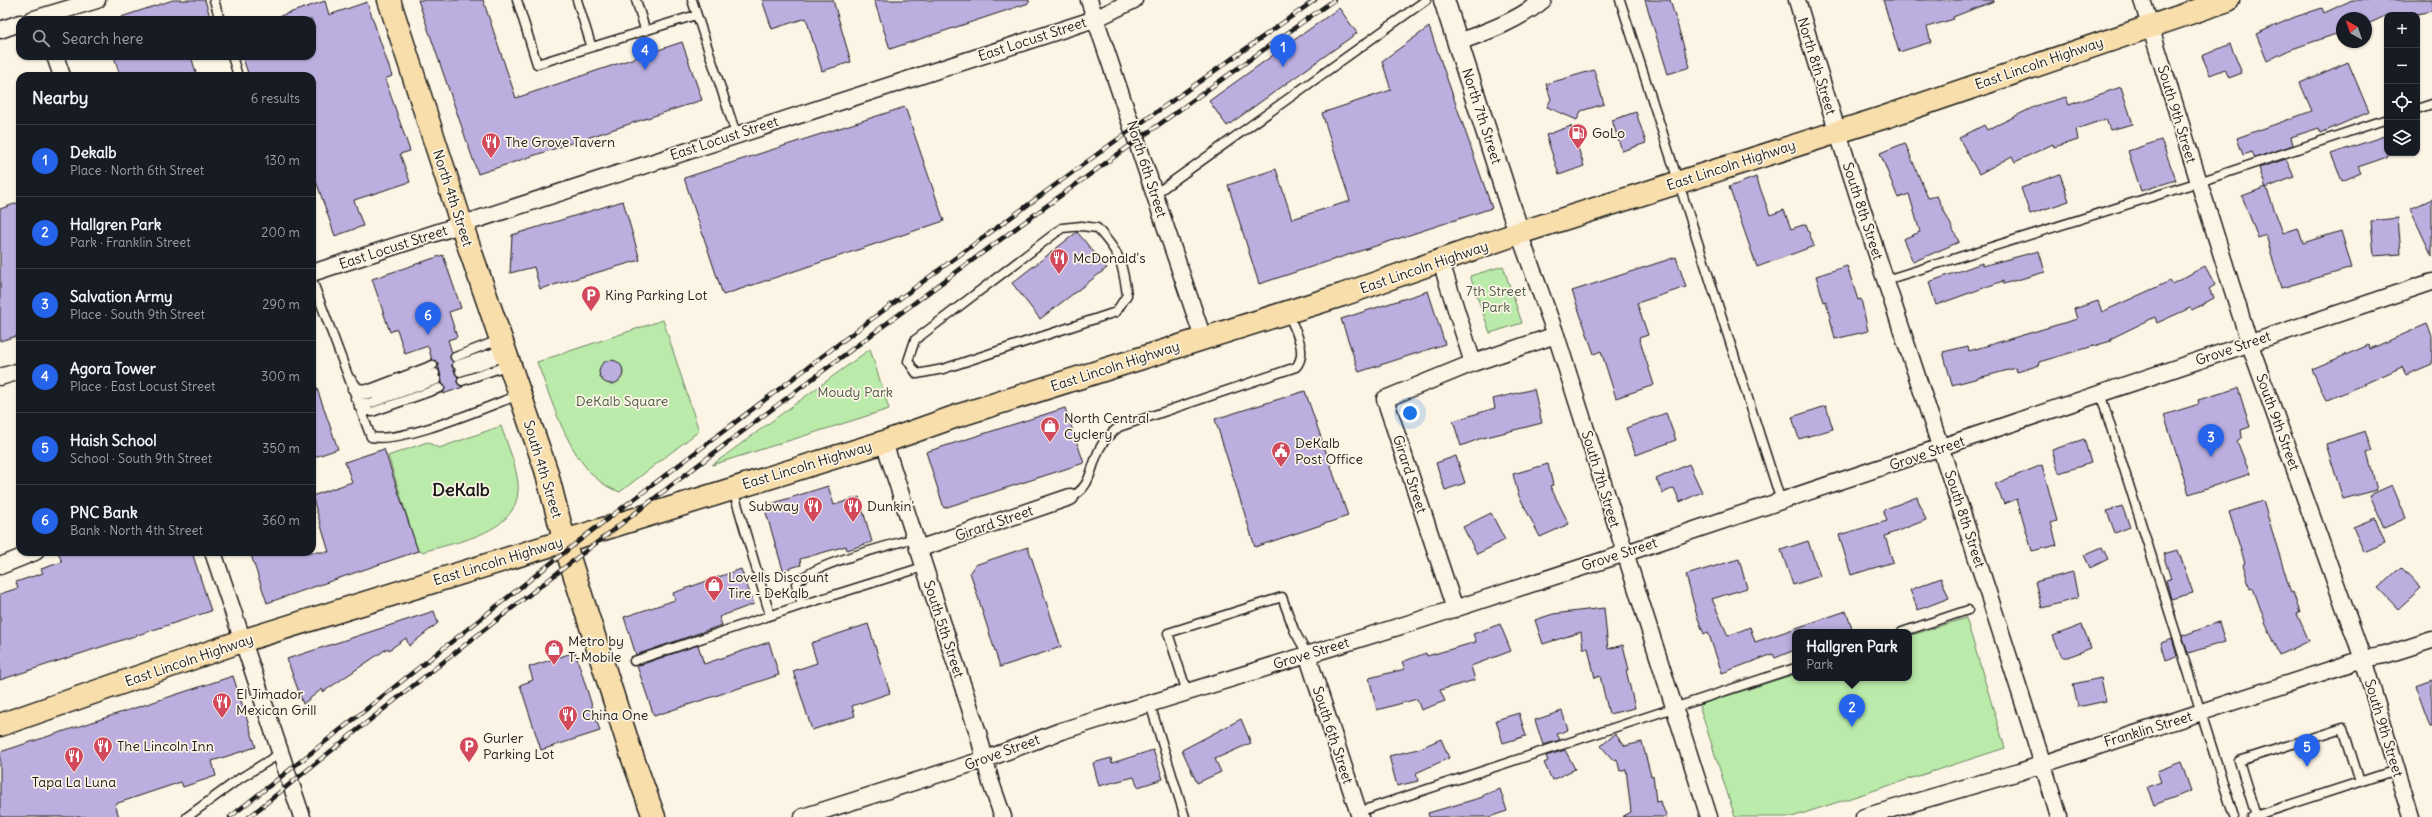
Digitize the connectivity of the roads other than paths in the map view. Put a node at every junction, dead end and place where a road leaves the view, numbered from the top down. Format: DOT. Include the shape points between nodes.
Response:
graph roads {
  1 [pos="97,0"];
  2 [pos="214,0"];
  3 [pos="390,0"];
  4 [pos="517,0"];
  5 [pos="577,0"];
  6 [pos="636,0"];
  7 [pos="692,0"];
  8 [pos="1089,0"];
  9 [pos="1134,0"];
  10 [pos="1426,0"];
  11 [pos="1444,0"];
  12 [pos="1543,0"];
  13 [pos="1620,0"];
  14 [pos="1797,0"];
  15 [pos="2142,0"];
  16 [pos="2228,0"];
  17 [pos="696,15"];
  18 [pos="48,16"];
  19 [pos="219,16"];
  20 [pos="1095,19"];
  21 [pos="16,24"];
  22 [pos="2150,25"];
  23 [pos="645,29"];
  24 [pos="0,30"];
  25 [pos="1458,42"];
  26 [pos="591,45"];
  27 [pos="56,60"];
  28 [pos="233,60"];
  29 [pos="61,72"];
  30 [pos="237,72"];
  31 [pos="2432,104"];
  32 [pos="2420,108"];
  33 [pos="2384,120"];
  34 [pos="1836,131"];
  35 [pos="736,134"];
  36 [pos="1679,182"];
  37 [pos="2199,182"];
  38 [pos="1155,194"];
  39 [pos="462,224"];
  40 [pos="1519,233"];
  41 [pos="1441,262"];
  42 [pos="316,272"];
  43 [pos="1886,280"];
  44 [pos="2432,282"];
  45 [pos="316,291"];
  46 [pos="1288,312"];
  47 [pos="1098,320"];
  48 [pos="1556,335"];
  49 [pos="1203,338"];
  50 [pos="2249,342"];
  51 [pos="506,352"];
  52 [pos="1473,363"];
  53 [pos="16,372"];
  54 [pos="435,372"];
  55 [pos="347,374"];
  56 [pos="0,377"];
  57 [pos="462,381"];
  58 [pos="440,388"];
  59 [pos="352,389"];
  60 [pos="2100,393"];
  61 [pos="520,395"];
  62 [pos="355,398"];
  63 [pos="359,407"];
  64 [pos="884,442"];
  65 [pos="1942,448"];
  66 [pos="733,488"];
  67 [pos="1070,497"];
  68 [pos="1781,501"];
  69 [pos="564,541"];
  70 [pos="916,543"];
  71 [pos="1624,553"];
  72 [pos="26,556"];
  73 [pos="214,556"];
  74 [pos="0,566"];
  75 [pos="923,567"];
  76 [pos="802,605"];
  77 [pos="1455,609"];
  78 [pos="1968,610"];
  79 [pos="770,616"];
  80 [pos="1911,629"];
  81 [pos="2432,640"];
  82 [pos="242,641"];
  83 [pos="1307,654"];
  84 [pos="2363,658"];
  85 [pos="634,661"];
  86 [pos="1792,669"];
  87 [pos="1187,692"];
  88 [pos="1150,704"];
  89 [pos="1674,708"];
  90 [pos="2200,713"];
  91 [pos="0,725"];
  92 [pos="280,754"];
  93 [pos="986,759"];
  94 [pos="2042,762"];
  95 [pos="2396,770"];
  96 [pos="2360,782"];
  97 [pos="1359,815"];
  98 [pos="1873,816"];
  99 [pos="2254,816"];
  100 [pos="187,817"];
  101 [pos="302,817"];
  102 [pos="654,817"];
  103 [pos="803,817"];
  104 [pos="1003,817"];
  105 [pos="1185,817"];
  106 [pos="1709,817"];
  107 [pos="2059,817"];
  108 [pos="2234,817"];
  109 [pos="2411,817"];
  1 -- 18 [label="street"];
  2 -- 19 [label="lane"];
  3 -- 39 [label="main road, North 4th Street"];
  4 -- 26 [label="lane" via="537,64"];
  5 -- 26 [label="lane"];
  6 -- 23 [label="lane"];
  7 -- 17 [label="lane"];
  8 -- 20 [label="street, North 6th Street"];
  9 -- 20 [label="street, East Locust Street"];
  10 -- 38 [label="lane"];
  11 -- 25 [label="street, North 7th Street"];
  12 -- 25 [label="street" via="1489,31"];
  13 -- 36 [label="lane"];
  14 -- 34 [label="street, North 8th Street"];
  15 -- 22 [label="street, South 9th Street"];
  16 -- 22 [label="main road, East Lincoln Highway"];
  17 -- 23 [label="lane"];
  17 -- 35 [label="lane"];
  20 -- 35 [label="street, East Locust Street"];
  20 -- 38 [label="street, North 6th Street"];
  21 -- 24 [label="street"];
  22 -- 34 [label="main road, East Lincoln Highway"];
  22 -- 37 [label="street, South 9th Street"];
  23 -- 26 [label="lane"];
  25 -- 40 [label="street, North 7th Street"];
  27 -- 29 [label="street"];
  28 -- 30 [label="lane"];
  31 -- 32 [label="lane"];
  33 -- 37 [label="lane"];
  34 -- 36 [label="main road, East Lincoln Highway"];
  34 -- 43 [label="street, South 8th Street"];
  35 -- 39 [label="street, East Locust Street"];
  36 -- 40 [label="main road, East Lincoln Highway"];
  36 -- 68 [label="lane"];
  37 -- 43 [label="lane"];
  37 -- 50 [label="street, South 9th Street"];
  38 -- 49 [label="street, North 6th Street"];
  39 -- 42 [label="street, East Locust Street"];
  39 -- 51 [label="main road, North 4th Street"];
  40 -- 41 [label="main road, East Lincoln Highway"];
  40 -- 48 [label="street, South 7th Street"];
  41 -- 46 [label="main road, East Lincoln Highway"];
  41 -- 52 [label="street"];
  43 -- 65 [label="street, South 8th Street"];
  44 -- 50 [label="street, Grove Street"];
  45 -- 55 [label="lane"];
  46 -- 49 [label="main road, East Lincoln Highway"];
  46 -- 67 [label="lane" via="1302,349 1301,361 1296,367 1119,427 1100,448 1087,485 1080,493"];
  47 -- 47 [label="lane" via="1116,312 1127,295 1123,266 1114,247 1097,228 1062,228 915,340 908,361 917,374 943,369"];
  48 -- 52 [label="street, Girard Street"];
  48 -- 71 [label="street, South 7th Street"];
  49 -- 64 [label="main road, East Lincoln Highway" via="957,416"];
  50 -- 60 [label="street, Grove Street"];
  50 -- 84 [label="street, South 9th Street"];
  51 -- 51 [label="lane" via="457,365"];
  51 -- 57 [label="lane"];
  51 -- 61 [label="main road, North 4th Street"];
  52 -- 77 [label="street, Girard Street" via="1385,399"];
  53 -- 56 [label="street"];
  54 -- 55 [label="lane" via="370,389 358,388"];
  54 -- 59 [label="lane" via="374,394 360,395"];
  54 -- 62 [label="lane" via="372,403 362,403"];
  55 -- 59 [label="lane"];
  58 -- 63 [label="lane" via="372,412"];
  59 -- 62 [label="lane"];
  60 -- 65 [label="street, Grove Street"];
  60 -- 90 [label="lane"];
  61 -- 63 [label="lane" via="403,436 382,439 371,438"];
  61 -- 69 [label="main road, South 4th Street" via="549,479"];
  62 -- 63 [label="lane"];
  64 -- 66 [label="main road, East Lincoln Highway"];
  64 -- 70 [label="street, South 5th Street"];
  65 -- 68 [label="street, Grove Street"];
  65 -- 94 [label="street, South 8th Street"];
  66 -- 69 [label="main road, East Lincoln Highway"];
  66 -- 79 [label="lane"];
  67 -- 70 [label="street, Girard Street"];
  68 -- 71 [label="street, Grove Street"];
  69 -- 82 [label="main road, East Lincoln Highway"];
  69 -- 102 [label="main road, South 4th Street" via="632,756"];
  70 -- 75 [label="street, South 5th Street"];
  70 -- 76 [label="lane" via="826,566 800,577 796,584"];
  71 -- 77 [label="street, Grove Street"];
  71 -- 89 [label="street, South 7th Street"];
  72 -- 74 [label="street"];
  73 -- 82 [label="street"];
  75 -- 76 [label="lane"];
  75 -- 93 [label="street, South 5th Street"];
  76 -- 79 [label="lane"];
  77 -- 83 [label="street, Grove Street"];
  78 -- 80 [label="lane"];
  79 -- 85 [label="lane"];
  81 -- 84 [label="street, Franklin Street" via="2385,655"];
  82 -- 91 [label="main road, East Lincoln Highway"];
  82 -- 92 [label="street"];
  83 -- 87 [label="street, Grove Street"];
  83 -- 87 [label="lane" via="1294,630 1282,597 1168,633"];
  83 -- 97 [label="street, South 6th Street"];
  84 -- 90 [label="street, Franklin Street"];
  84 -- 95 [label="street, South 9th Street"];
  86 -- 89 [label="lane"];
  87 -- 88 [label="street, Grove Street"];
  88 -- 93 [label="street, Grove Street" via="1061,731"];
  88 -- 105 [label="lane"];
  89 -- 97 [label="lane"];
  89 -- 106 [label="street, South 7th Street"];
  90 -- 94 [label="street, Franklin Street"];
  90 -- 108 [label="lane"];
  92 -- 100 [label="lane" via="239,779"];
  92 -- 101 [label="street" via="288,770"];
  93 -- 103 [label="street, Grove Street"];
  93 -- 104 [label="street, South 5th Street"];
  94 -- 98 [label="street, Franklin Street" via="2019,772"];
  94 -- 107 [label="street, South 8th Street"];
  95 -- 96 [label="lane"];
  95 -- 109 [label="street, South 9th Street"];
  96 -- 99 [label="lane"];
  96 -- 99 [label="lane" via="2343,728 2239,762"];
}
